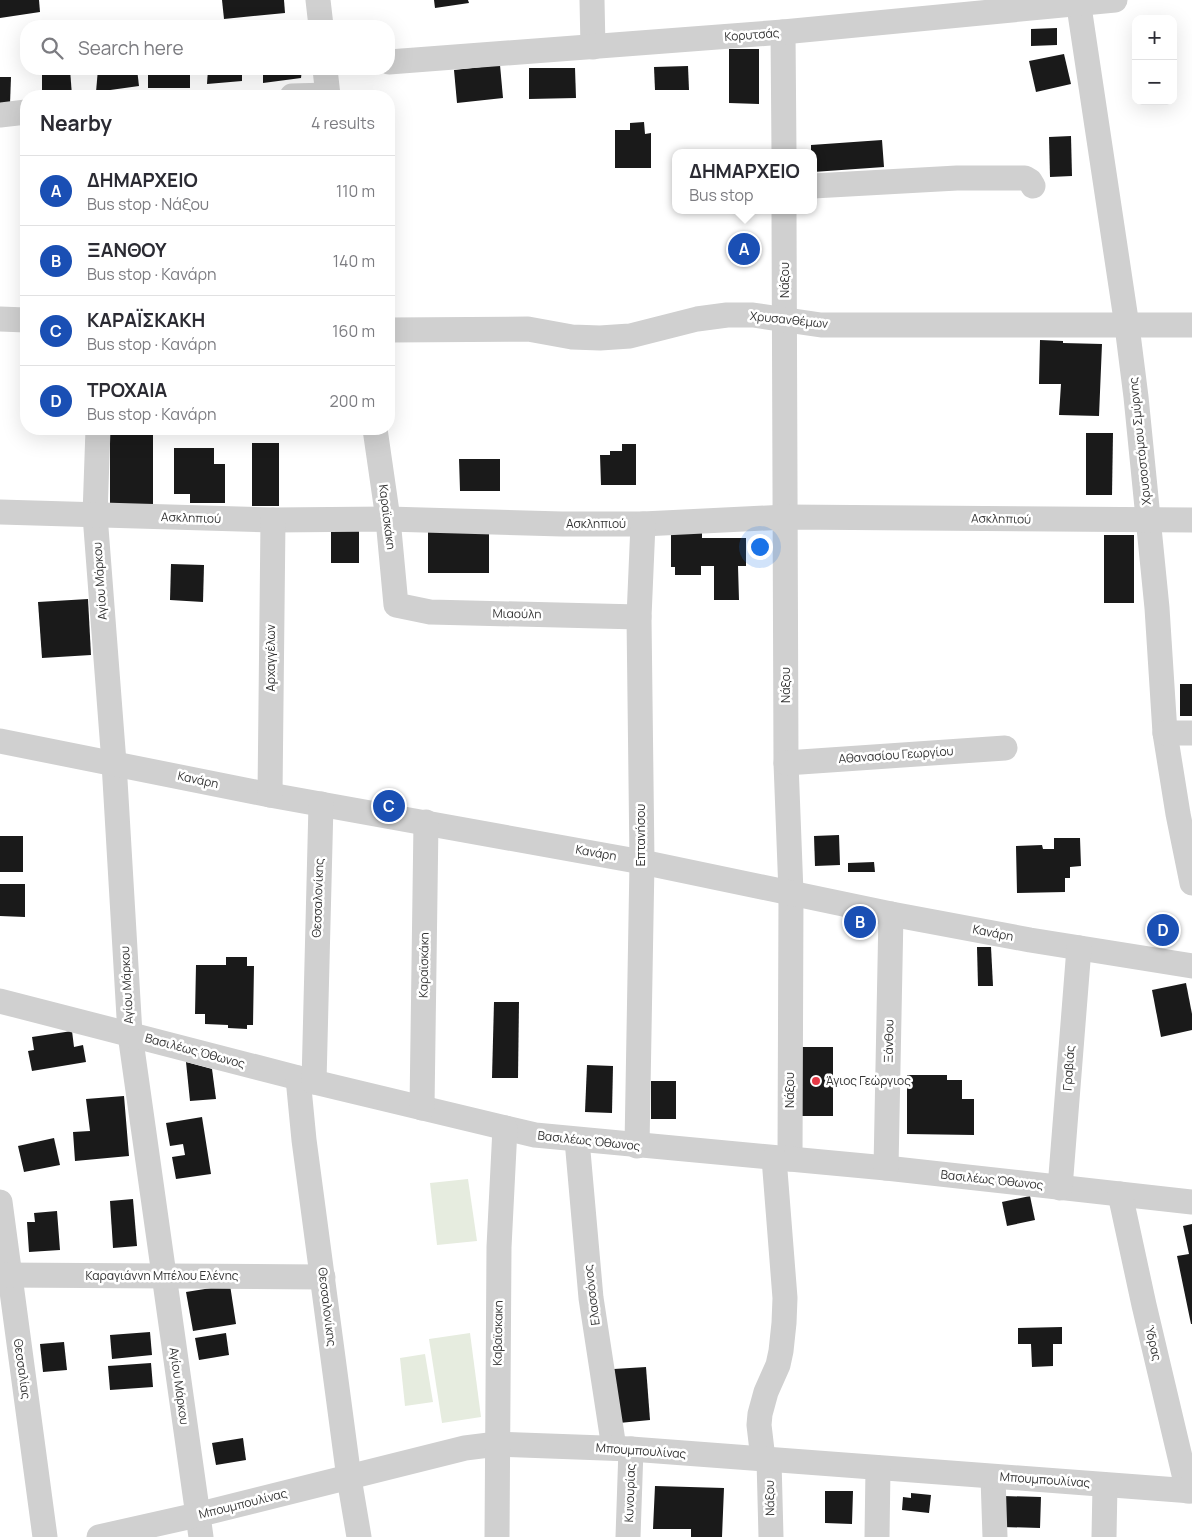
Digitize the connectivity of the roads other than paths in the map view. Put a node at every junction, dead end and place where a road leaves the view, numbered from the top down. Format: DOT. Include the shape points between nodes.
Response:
graph roads {
  1 [pos="318,0"];
  2 [pos="592,0"];
  3 [pos="1115,0"];
  4 [pos="1079,1"];
  5 [pos="320,20"];
  6 [pos="783,32"];
  7 [pos="593,47"];
  8 [pos="395,62"];
  9 [pos="326,75"];
  10 [pos="328,90"];
  11 [pos="20,113"];
  12 [pos="0,115"];
  13 [pos="784,149"];
  14 [pos="817,186"];
  15 [pos="1033,186"];
  16 [pos="784,214"];
  17 [pos="0,319"];
  18 [pos="20,320"];
  19 [pos="785,321"];
  20 [pos="1192,325"];
  21 [pos="1127,326"];
  22 [pos="395,330"];
  23 [pos="98,435"];
  24 [pos="376,435"];
  25 [pos="0,512"];
  26 [pos="95,515"];
  27 [pos="786,517"];
  28 [pos="388,519"];
  29 [pos="273,520"];
  30 [pos="1149,520"];
  31 [pos="1192,520"];
  32 [pos="644,524"];
  33 [pos="396,605"];
  34 [pos="639,618"];
  35 [pos="1165,733"];
  36 [pos="1192,733"];
  37 [pos="0,741"];
  38 [pos="1005,748"];
  39 [pos="114,763"];
  40 [pos="786,763"];
  41 [pos="270,795"];
  42 [pos="321,804"];
  43 [pos="426,822"];
  44 [pos="642,862"];
  45 [pos="1192,883"];
  46 [pos="791,893"];
  47 [pos="891,914"];
  48 [pos="1079,948"];
  49 [pos="1192,966"];
  50 [pos="0,1001"];
  51 [pos="130,1034"];
  52 [pos="306,1080"];
  53 [pos="422,1108"];
  54 [pos="505,1128"];
  55 [pos="577,1140"];
  56 [pos="637,1146"];
  57 [pos="782,1159"];
  58 [pos="886,1168"];
  59 [pos="1060,1188"];
  60 [pos="1120,1194"];
  61 [pos="0,1202"];
  62 [pos="1192,1202"];
  63 [pos="5,1275"];
  64 [pos="164,1276"];
  65 [pos="323,1277"];
  66 [pos="497,1444"];
  67 [pos="623,1449"];
  68 [pos="766,1460"];
  69 [pos="878,1468"];
  70 [pos="993,1476"];
  71 [pos="350,1478"];
  72 [pos="1105,1485"];
  73 [pos="1190,1491"];
  74 [pos="199,1526"];
  75 [pos="45,1537"];
  76 [pos="99,1537"];
  77 [pos="359,1537"];
  78 [pos="497,1537"];
  79 [pos="628,1537"];
  80 [pos="771,1537"];
  81 [pos="877,1537"];
  82 [pos="995,1537"];
  83 [pos="1104,1537"];
  1 -- 5 [label="street"];
  2 -- 7 [label="street"];
  3 -- 4 [label="street, Κορυτσάς"];
  4 -- 6 [label="street, Κορυτσάς"];
  4 -- 21 [label="street, Χρυσοστόμου Σμύρνης"];
  6 -- 7 [label="street, Κορυτσάς"];
  6 -- 13 [label="street"];
  7 -- 8 [label="street, Κορυτσάς"];
  9 -- 10 [label="street"];
  11 -- 12 [label="street"];
  14 -- 15 [label="street" via="957,178 1025,178"];
  16 -- 19 [label="street, Νάξου"];
  17 -- 18 [label="street"];
  19 -- 21 [label="street, Χρυσανθέμων" via="821,325"];
  19 -- 22 [label="street, Χρυσανθέμων" via="753,316 712,316 646,333 600,338 572,337 528,328"];
  19 -- 27 [label="street, Νάξου"];
  20 -- 21 [label="street, Χρυσανθέμων"];
  21 -- 30 [label="street, Χρυσοστόμου Σμύρνης"];
  23 -- 26 [label="street, Αγίου Μάρκου"];
  24 -- 28 [label="street, Καραϊσκάκη"];
  25 -- 26 [label="street, Ασκληπιού"];
  26 -- 29 [label="street, Ασκληπιού"];
  26 -- 39 [label="street, Αγίου Μάρκου"];
  27 -- 30 [label="street, Ασκληπιού"];
  27 -- 32 [label="street, Ασκληπιού"];
  27 -- 40 [label="street, Νάξου"];
  28 -- 29 [label="street, Ασκληπιού"];
  28 -- 32 [label="street, Ασκληπιού"];
  28 -- 33 [label="street, Καραϊσκάκη"];
  29 -- 41 [label="street, Αρχαγγέλων"];
  30 -- 31 [label="street, Ασκληπιού"];
  30 -- 35 [label="street, Χρυσοστόμου Σμύρνης"];
  32 -- 34 [label="street, Επτανήσου"];
  33 -- 34 [label="street, Μιαούλη" via="430,612"];
  34 -- 44 [label="street, Επτανήσου"];
  35 -- 36 [label="street"];
  35 -- 45 [label="street, Χρυσοστόμου Σμύρνης"];
  37 -- 39 [label="street, Κανάρη"];
  38 -- 40 [label="street, Αθανασίου Γεωργίου"];
  39 -- 41 [label="street, Κανάρη"];
  39 -- 51 [label="street, Αγίου Μάρκου"];
  40 -- 46 [label="street, Νάξου"];
  41 -- 42 [label="street, Κανάρη"];
  42 -- 43 [label="street, Κανάρη"];
  42 -- 52 [label="street, Θεσσαλονίκης"];
  43 -- 44 [label="street, Κανάρη"];
  43 -- 53 [label="street, Καραϊσκάκη"];
  44 -- 46 [label="street, Κανάρη"];
  44 -- 56 [label="street, Επτανήσου"];
  46 -- 47 [label="street, Κανάρη"];
  46 -- 57 [label="street, Νάξου"];
  47 -- 48 [label="street, Κανάρη"];
  47 -- 58 [label="street, Ξάνθου"];
  48 -- 49 [label="street, Κανάρη"];
  48 -- 59 [label="street, Γραβιάς"];
  50 -- 51 [label="street, Βασιλέως Όθωνος"];
  51 -- 52 [label="street, Βασιλέως Όθωνος"];
  51 -- 64 [label="street, Αγίου Μάρκου"];
  52 -- 53 [label="street, Βασιλέως Όθωνος"];
  52 -- 65 [label="street, Θεσσαλονίκης" via="304,1140"];
  53 -- 54 [label="street, Βασιλέως Όθωνος"];
  54 -- 55 [label="street, Βασιλέως Όθωνος"];
  54 -- 66 [label="street, Καβαϊσκακη" via="499,1247"];
  55 -- 56 [label="street, Βασιλέως Όθωνος"];
  55 -- 67 [label="street, Ελασσόνος" via="591,1298"];
  56 -- 57 [label="street, Βασιλέως Όθωνος"];
  57 -- 58 [label="street, Βασιλέως Όθωνος"];
  57 -- 68 [label="street, Νάξου" via="785,1306 782,1351 760,1414 759,1426"];
  58 -- 59 [label="street, Βασιλέως Όθωνος"];
  59 -- 60 [label="street, Βασιλέως Όθωνος"];
  60 -- 62 [label="street, Βασιλέως Όθωνος"];
  60 -- 73 [label="street, Ύδρας"];
  61 -- 63 [label="street, Θεσσαλίας"];
  63 -- 64 [label="street, Καραγιάννη Μπέλου Ελένης"];
  63 -- 75 [label="street, Θεσσαλίας"];
  64 -- 65 [label="street, Καραγιάννη Μπέλου Ελένης"];
  64 -- 74 [label="street, Αγίου Μάρκου"];
  65 -- 71 [label="street, Θεσσαλονίκης"];
  66 -- 67 [label="street, Μπουμπουλίνας"];
  66 -- 71 [label="street, Μπουμπουλίνας" via="465,1448"];
  66 -- 78 [label="street, Καβαϊσκακη"];
  67 -- 68 [label="street, Μπουμπουλίνας"];
  67 -- 79 [label="street, Κυνουρίας"];
  68 -- 69 [label="street, Μπουμπουλίνας"];
  68 -- 80 [label="street, Νάξου"];
  69 -- 70 [label="street, Μπουμπουλίνας"];
  69 -- 81 [label="street"];
  70 -- 72 [label="street, Μπουμπουλίνας"];
  70 -- 82 [label="street"];
  71 -- 74 [label="street, Μπουμπουλίνας"];
  71 -- 77 [label="street, Θεσσαλονίκης"];
  72 -- 73 [label="street, Μπουμπουλίνας"];
  72 -- 83 [label="street"];
  74 -- 76 [label="street, Μπουμπουλίνας"];
}
